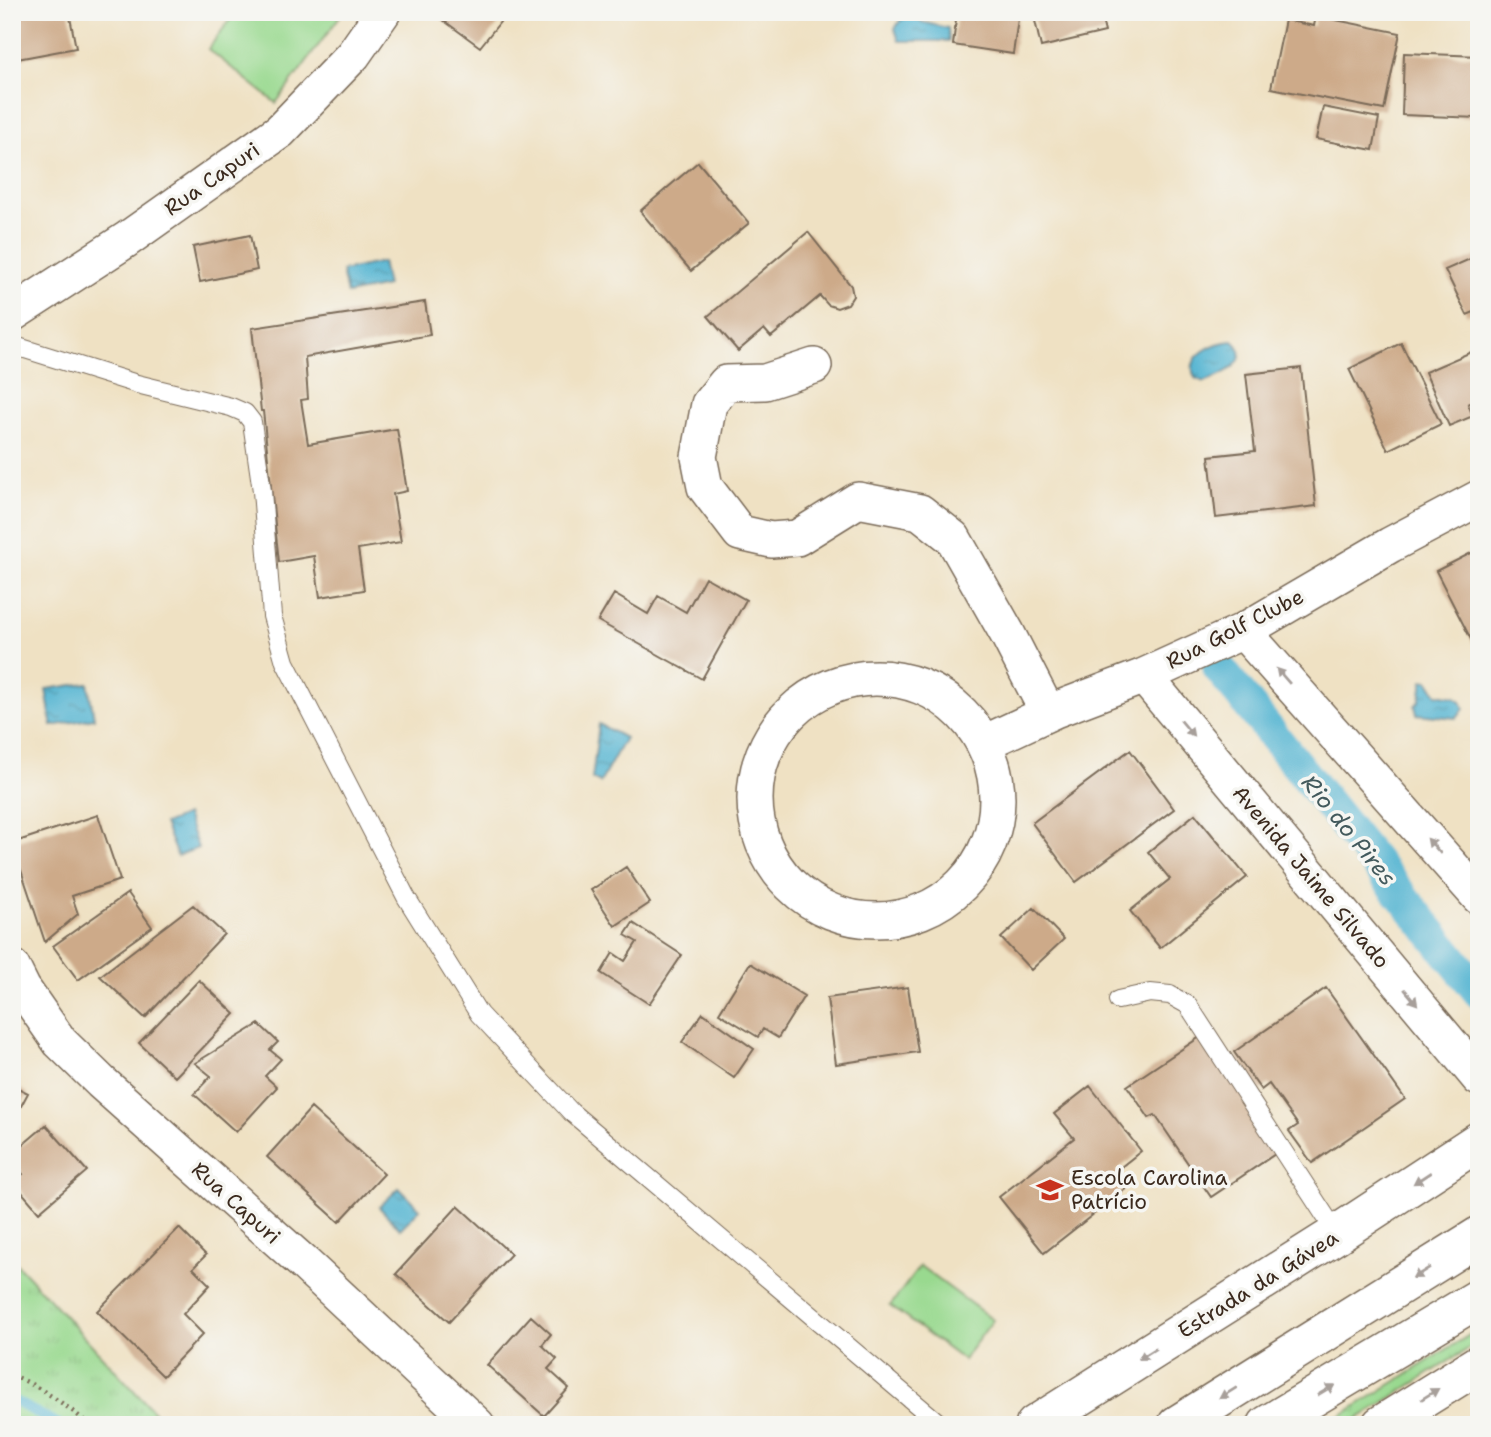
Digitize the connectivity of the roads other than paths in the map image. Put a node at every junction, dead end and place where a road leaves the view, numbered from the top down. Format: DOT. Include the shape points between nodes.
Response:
graph roads {
  1 [pos="383,12"];
  2 [pos="12,314"];
  3 [pos="12,345"];
  4 [pos="814,366"];
  5 [pos="1479,498"];
  6 [pos="1243,631"];
  7 [pos="1144,676"];
  8 [pos="1048,713"];
  9 [pos="984,743"];
  10 [pos="1479,897"];
  11 [pos="12,967"];
  12 [pos="1118,1000"];
  13 [pos="1479,1078"];
  14 [pos="1479,1141"];
  15 [pos="1337,1234"];
  16 [pos="1479,1236"];
  17 [pos="1479,1298"];
  18 [pos="1479,1364"];
  19 [pos="477,1425"];
  20 [pos="941,1425"];
  21 [pos="1035,1425"];
  22 [pos="1177,1425"];
  23 [pos="1267,1425"];
  24 [pos="1381,1425"];
  1 -- 2 [label="street, Rua Capuri" via="353,55 281,131"];
  3 -- 20 [label="lane" via="245,413 255,439 272,616 285,662 406,897 480,1014 571,1112"];
  4 -- 8 [label="street" via="765,382 726,383 709,404 699,457 705,487 740,533 771,540 797,538 858,500 920,512 953,538"];
  5 -- 6 [label="street, Rua Golf Clube"];
  6 -- 7 [label="street, Rua Golf Clube"];
  10 -- 6 [label="street, one-way"];
  7 -- 8 [label="street, Rua Golf Clube"];
  7 -- 13 [label="street, Avenida Jaime Silvado, one-way"];
  8 -- 9 [label="street, Rua Golf Clube"];
  9 -- 9 [label="street" via="959,711 926,689 887,678 847,681 810,697 780,724 761,759 753,798 760,838 778,873 808,900 844,917 884,920 923,911 957,890 982,859 996,821 996,781"];
  11 -- 19 [label="street, Rua Capuri" via="60,1042"];
  12 -- 15 [label="lane" via="1150,993 1170,995 1188,1005"];
  14 -- 15 [label="main road, Estrada da Gávea, one-way"];
  15 -- 21 [label="main road, Estrada da Gávea, one-way"];
  16 -- 22 [label="main road, one-way"];
  23 -- 17 [label="main road, one-way"];
  24 -- 18 [label="main road, one-way"];
}
